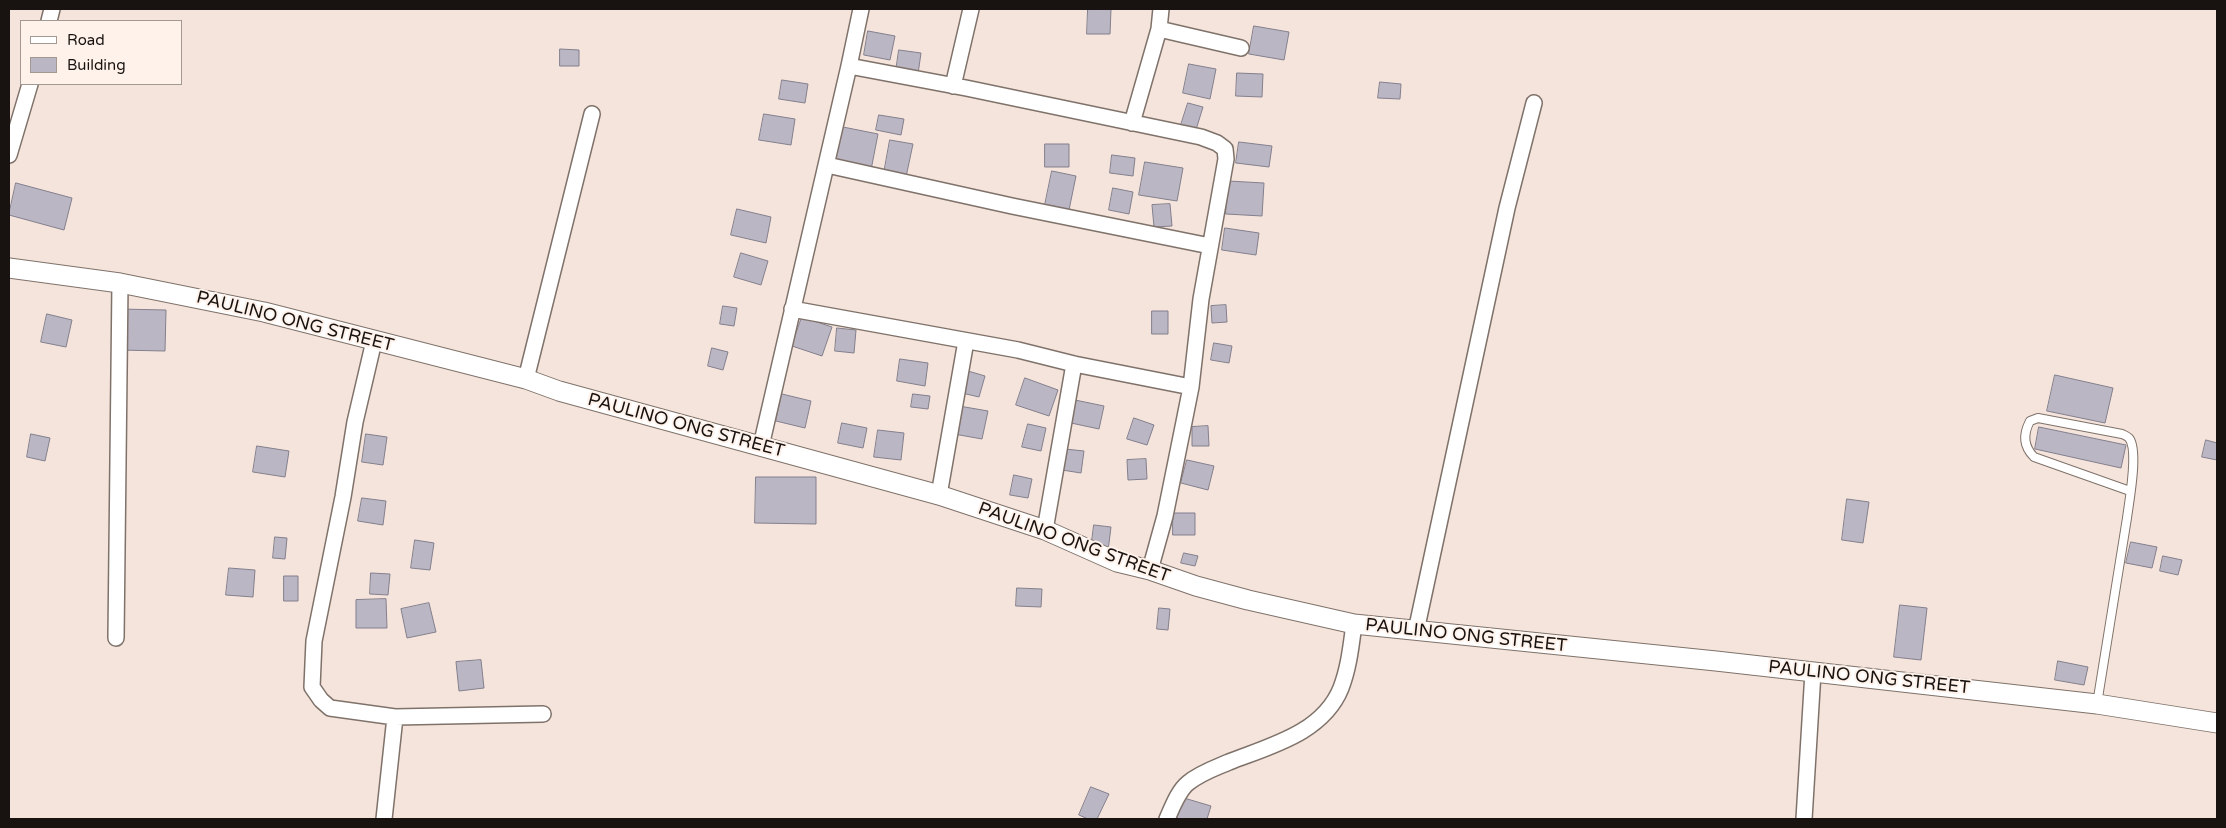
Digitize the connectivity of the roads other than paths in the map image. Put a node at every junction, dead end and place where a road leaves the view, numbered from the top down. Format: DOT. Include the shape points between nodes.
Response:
graph roads {
  1 [pos="860,9"];
  2 [pos="971,9"];
  3 [pos="1162,9"];
  4 [pos="1158,29"];
  5 [pos="1241,48"];
  6 [pos="849,66"];
  7 [pos="30,85"];
  8 [pos="953,86"];
  9 [pos="1534,103"];
  10 [pos="592,114"];
  11 [pos="1132,124"];
  12 [pos="9,155"];
  13 [pos="827,165"];
  14 [pos="1210,246"];
  15 [pos="9,268"];
  16 [pos="120,283"];
  17 [pos="792,309"];
  18 [pos="374,341"];
  19 [pos="966,341"];
  20 [pos="1074,364"];
  21 [pos="526,380"];
  22 [pos="1190,387"];
  23 [pos="761,446"];
  24 [pos="2130,491"];
  25 [pos="939,495"];
  26 [pos="1045,530"];
  27 [pos="1150,570"];
  28 [pos="1354,624"];
  29 [pos="1416,630"];
  30 [pos="116,638"];
  31 [pos="1813,672"];
  32 [pos="2097,704"];
  33 [pos="544,714"];
  34 [pos="395,716"];
  35 [pos="2217,723"];
  36 [pos="384,819"];
  37 [pos="1167,819"];
  38 [pos="1804,819"];
  1 -- 6 [label="street"];
  2 -- 8 [label="street"];
  3 -- 4 [label="street"];
  4 -- 5 [label="street"];
  4 -- 11 [label="street"];
  6 -- 8 [label="street"];
  6 -- 13 [label="street"];
  7 -- 12 [label="street"];
  8 -- 11 [label="street"];
  9 -- 29 [label="street" via="1507,208"];
  10 -- 21 [label="street"];
  11 -- 14 [label="street" via="1217,142 1225,149 1226,159"];
  13 -- 14 [label="street"];
  13 -- 17 [label="street"];
  14 -- 22 [label="street"];
  15 -- 16 [label="street, PAULINO ONG STREET"];
  16 -- 18 [label="street, PAULINO ONG STREET" via="264,312"];
  16 -- 30 [label="street"];
  17 -- 19 [label="street"];
  17 -- 23 [label="street"];
  18 -- 21 [label="street, PAULINO ONG STREET"];
  18 -- 34 [label="street" via="355,422 314,641 312,687 330,708"];
  19 -- 20 [label="street"];
  19 -- 25 [label="street"];
  20 -- 22 [label="street"];
  20 -- 26 [label="street"];
  21 -- 23 [label="street, PAULINO ONG STREET"];
  22 -- 27 [label="street" via="1165,516"];
  23 -- 25 [label="street, PAULINO ONG STREET"];
  24 -- 24 [label="lane" via="2133,448 2129,438 2038,418 2030,421 2024,440 2034,457"];
  24 -- 32 [label="lane"];
  25 -- 26 [label="street, PAULINO ONG STREET"];
  26 -- 27 [label="street, PAULINO ONG STREET" via="1117,562"];
  27 -- 28 [label="street, PAULINO ONG STREET" via="1248,600"];
  28 -- 29 [label="street, PAULINO ONG STREET"];
  28 -- 37 [label="street" via="1350,661 1341,689 1327,712 1304,731 1206,772 1187,784"];
  29 -- 31 [label="street, PAULINO ONG STREET"];
  31 -- 32 [label="street, PAULINO ONG STREET"];
  31 -- 38 [label="street"];
  32 -- 35 [label="street, PAULINO ONG STREET"];
  33 -- 34 [label="street"];
  34 -- 36 [label="street"];
}
